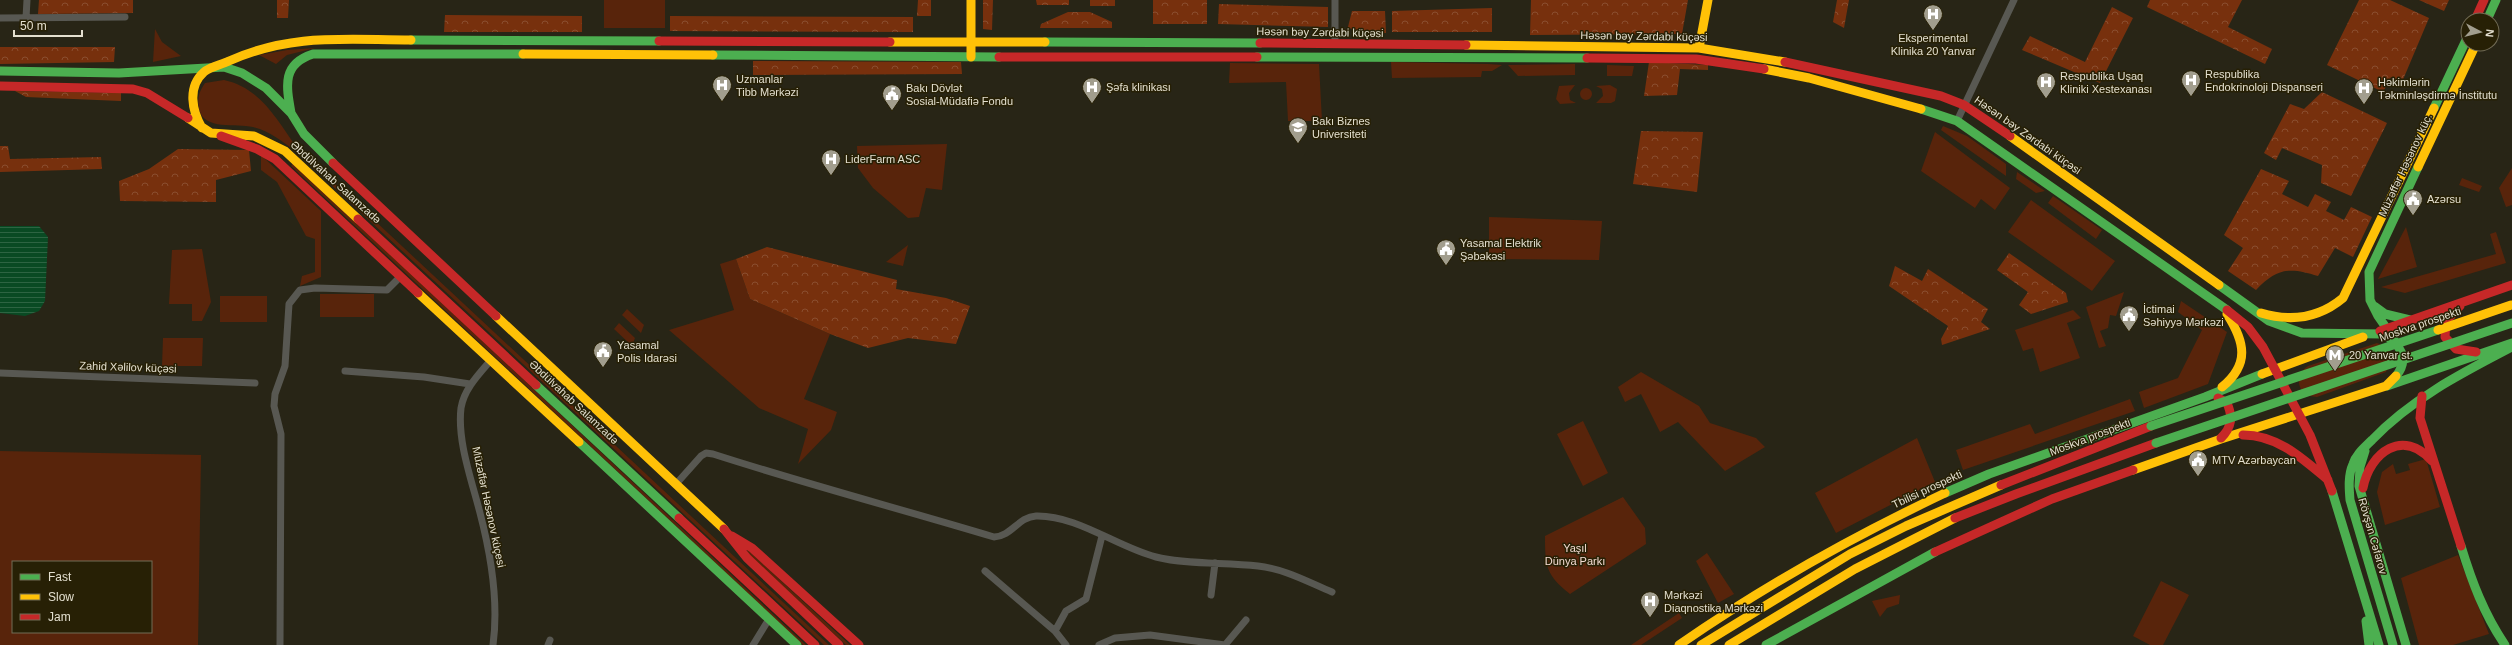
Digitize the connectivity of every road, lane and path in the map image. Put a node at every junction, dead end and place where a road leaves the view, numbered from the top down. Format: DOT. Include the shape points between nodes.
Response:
graph roads {
  1 [pos="27,0"];
  2 [pos="971,0"];
  3 [pos="1335,0"];
  4 [pos="1708,0"];
  5 [pos="2014,0"];
  6 [pos="2484,0"];
  7 [pos="2496,0"];
  8 [pos="2479,12"];
  9 [pos="2491,12"];
  10 [pos="125,17"];
  11 [pos="0,18"];
  12 [pos="26,18"];
  13 [pos="971,43"];
  14 [pos="1227,43"];
  15 [pos="1211,44"];
  16 [pos="1335,44"];
  17 [pos="1699,48"];
  18 [pos="2460,52"];
  19 [pos="2472,52"];
  20 [pos="971,57"];
  21 [pos="1212,57"];
  22 [pos="1228,57"];
  23 [pos="219,67"];
  24 [pos="0,71"];
  25 [pos="0,86"];
  26 [pos="1964,105"];
  27 [pos="291,113"];
  28 [pos="1980,114"];
  29 [pos="1957,121"];
  30 [pos="202,128"];
  31 [pos="1971,129"];
  32 [pos="217,135"];
  33 [pos="400,277"];
  34 [pos="2512,285"];
  35 [pos="2480,295"];
  36 [pos="2368,299"];
  37 [pos="2221,305"];
  38 [pos="2512,305"];
  39 [pos="2246,306"];
  40 [pos="2410,320"];
  41 [pos="2512,324"];
  42 [pos="2386,329"];
  43 [pos="2371,334"];
  44 [pos="2394,339"];
  45 [pos="2512,343"];
  46 [pos="2512,347"];
  47 [pos="2493,349"];
  48 [pos="2304,357"];
  49 [pos="491,360"];
  50 [pos="2276,368"];
  51 [pos="345,371"];
  52 [pos="0,373"];
  53 [pos="256,383"];
  54 [pos="470,384"];
  55 [pos="2386,386"];
  56 [pos="2289,393"];
  57 [pos="2422,396"];
  58 [pos="2205,397"];
  59 [pos="2325,406"];
  60 [pos="2300,414"];
  61 [pos="2378,434"];
  62 [pos="2221,438"];
  63 [pos="2432,461"];
  64 [pos="2329,480"];
  65 [pos="676,484"];
  66 [pos="2362,496"];
  67 [pos="730,535"];
  68 [pos="1102,536"];
  69 [pos="1215,563"];
  70 [pos="985,571"];
  71 [pos="1332,592"];
  72 [pos="1212,595"];
  73 [pos="2364,596"];
  74 [pos="769,619"];
  75 [pos="1246,620"];
  76 [pos="1055,631"];
  77 [pos="280,645"];
  78 [pos="493,645"];
  79 [pos="753,645"];
  80 [pos="797,645"];
  81 [pos="815,645"];
  82 [pos="840,645"];
  83 [pos="859,645"];
  84 [pos="1066,645"];
  85 [pos="1099,645"];
  86 [pos="1679,645"];
  87 [pos="1701,645"];
  88 [pos="1729,645"];
  89 [pos="1766,645"];
  90 [pos="2369,645"];
  91 [pos="2379,645"];
  92 [pos="2393,645"];
  93 [pos="2406,645"];
  94 [pos="2505,645"];
  1 -- 12 [label="street"];
  2 -- 13 [label="main road"];
  3 -- 16 [label="street"];
  4 -- 17 [label="main road"];
  5 -- 26 [label="street"];
  6 -- 8 [label="main road"];
  7 -- 9 [label="main road"];
  10 -- 12 [label="street"];
  11 -- 12 [label="street"];
  13 -- 15 [label="main road, Həsən bəy Zərdabi küçəsi"];
  13 -- 20 [label="main road"];
  13 -- 23 [label="main road, Həsən bəy Zərdabi küçəsi" via="306,40 262,47"];
  14 -- 15 [label="main road, Həsən bəy Zərdabi küçəsi"];
  14 -- 16 [label="main road, Həsən bəy Zərdabi küçəsi"];
  14 -- 22 [label="main road"];
  15 -- 21 [label="main road"];
  16 -- 17 [label="main road, Həsən bəy Zərdabi küçəsi"];
  17 -- 26 [label="main road, Həsən bəy Zərdabi küçəsi" via="1786,61 1941,96"];
  18 -- 39 [label="main road, Müzəffər Həsənov küç." via="2350,288 2337,304 2319,313 2291,318 2269,316"];
  19 -- 36 [label="main road, Müzəffər Həsənov küç." via="2374,259 2367,283"];
  20 -- 21 [label="main road, Həsən bəy Zərdabi küçəsi"];
  20 -- 27 [label="main road, Həsən bəy Zərdabi küçəsi" via="316,52 300,58 288,74 286,88"];
  21 -- 22 [label="main road, Həsən bəy Zərdabi küçəsi"];
  22 -- 29 [label="main road, Həsən bəy Zərdabi küçəsi" via="1696,59 1809,78 1934,112"];
  23 -- 24 [label="main road" via="119,73"];
  23 -- 27 [label="main road" via="250,76"];
  23 -- 30 [label="main road, Həsən bəy Zərdabi küçəsi" via="204,72 194,88 193,109"];
  25 -- 30 [label="main road" via="133,89 147,93"];
  26 -- 28 [label="main road, Həsən bəy Zərdabi küçəsi"];
  26 -- 29 [label="street"];
  27 -- 65 [label="main road, Əbdülvahab Salamzadə" via="304,134 317,148"];
  28 -- 31 [label="main road"];
  28 -- 39 [label="main road, Həsən bəy Zərdabi küçəsi"];
  29 -- 31 [label="main road, Həsən bəy Zərdabi küçəsi"];
  30 -- 32 [label="main road"];
  31 -- 37 [label="main road, Həsən bəy Zərdabi küçəsi"];
  32 -- 33 [label="main road" via="257,149 275,159"];
  32 -- 81 [label="main road, Əbdülvahab Salamzadə" via="254,136 275,145 292,157"];
  33 -- 49 [label="main road"];
  33 -- 77 [label="street" via="387,290 300,290 289,304 285,366 274,394 274,406 281,434"];
  34 -- 35 [label="main road, Moskva prospekti"];
  35 -- 40 [label="main road, Moskva prospekti"];
  35 -- 47 [label="main road" via="2450,313 2444,328 2446,338 2450,345 2467,353"];
  36 -- 40 [label="main road" via="2381,312"];
  36 -- 42 [label="main road"];
  37 -- 50 [label="main road" via="2255,336"];
  37 -- 58 [label="main road" via="2238,330 2243,355 2233,378"];
  38 -- 87 [label="main road, Moskva prospekti, bridge" via="2151,426 1993,486 1878,539 1789,589"];
  39 -- 43 [label="main road" via="2279,326 2302,332"];
  40 -- 42 [label="main road, Moskva prospekti"];
  41 -- 88 [label="main road, bridge" via="2156,443 2000,499 1933,528 1837,579"];
  42 -- 43 [label="main road, Moskva prospekti"];
  42 -- 44 [label="main road"];
  43 -- 44 [label="main road" via="2383,334"];
  43 -- 48 [label="main road, Moskva prospekti"];
  44 -- 55 [label="main road" via="2400,348 2403,362 2398,376"];
  45 -- 47 [label="main road"];
  46 -- 57 [label="main road, Rövşən Cəfərov"];
  47 -- 55 [label="main road"];
  48 -- 50 [label="main road, Moskva prospekti"];
  48 -- 56 [label="main road" via="2289,370"];
  49 -- 54 [label="street, Müzəffər Həsənov küçesi"];
  49 -- 74 [label="main road"];
  50 -- 56 [label="main road"];
  50 -- 58 [label="main road, Moskva prospekti"];
  51 -- 54 [label="street" via="424,377"];
  52 -- 53 [label="street, Zahid Xəlilov küçəsi"];
  54 -- 78 [label="street, Müzəffər Həsənov küçesi" via="461,408 462,424 468,468 492,570"];
  55 -- 59 [label="main road"];
  56 -- 59 [label="main road" via="2300,404 2311,407"];
  56 -- 60 [label="main road"];
  57 -- 61 [label="main road, Rövşən Cəfərov"];
  57 -- 63 [label="main road" via="2419,411"];
  58 -- 62 [label="main road" via="2219,398 2229,407 2232,426"];
  58 -- 86 [label="main road, Tbilisi prospekti" via="1989,474 1916,506 1784,576"];
  59 -- 60 [label="main road"];
  60 -- 62 [label="main road"];
  60 -- 64 [label="main road"];
  61 -- 66 [label="main road" via="2365,452 2360,467"];
  61 -- 92 [label="main road, Rövşən Cəfərov" via="2360,451 2353,462 2350,500"];
  62 -- 64 [label="main road" via="2247,435 2267,437"];
  62 -- 89 [label="main road" via="2052,499 2003,520 1898,571"];
  63 -- 66 [label="main road" via="2423,451 2409,445 2392,447 2373,463 2366,475"];
  63 -- 94 [label="main road" via="2473,586 2487,618"];
  64 -- 73 [label="main road"];
  65 -- 67 [label="main road, Əbdülvahab Salamzadə"];
  65 -- 68 [label="street" via="706,453 994,537 1007,534 1022,520 1038,516 1075,523"];
  66 -- 93 [label="main road"];
  67 -- 82 [label="main road, Əbdülvahab Salamzadə" via="747,558"];
  67 -- 83 [label="main road, Əbdülvahab Salamzadə" via="752,548"];
  68 -- 69 [label="street" via="1155,557"];
  68 -- 76 [label="street" via="1086,599 1066,611"];
  69 -- 71 [label="street" via="1259,566 1285,572"];
  69 -- 72 [label="street"];
  70 -- 76 [label="street"];
  73 -- 90 [label="main road"];
  73 -- 91 [label="main road"];
  74 -- 79 [label="street"];
  74 -- 80 [label="main road"];
  75 -- 85 [label="street" via="1229,643 1225,644 1150,635 1115,638"];
  76 -- 84 [label="street"];
}
